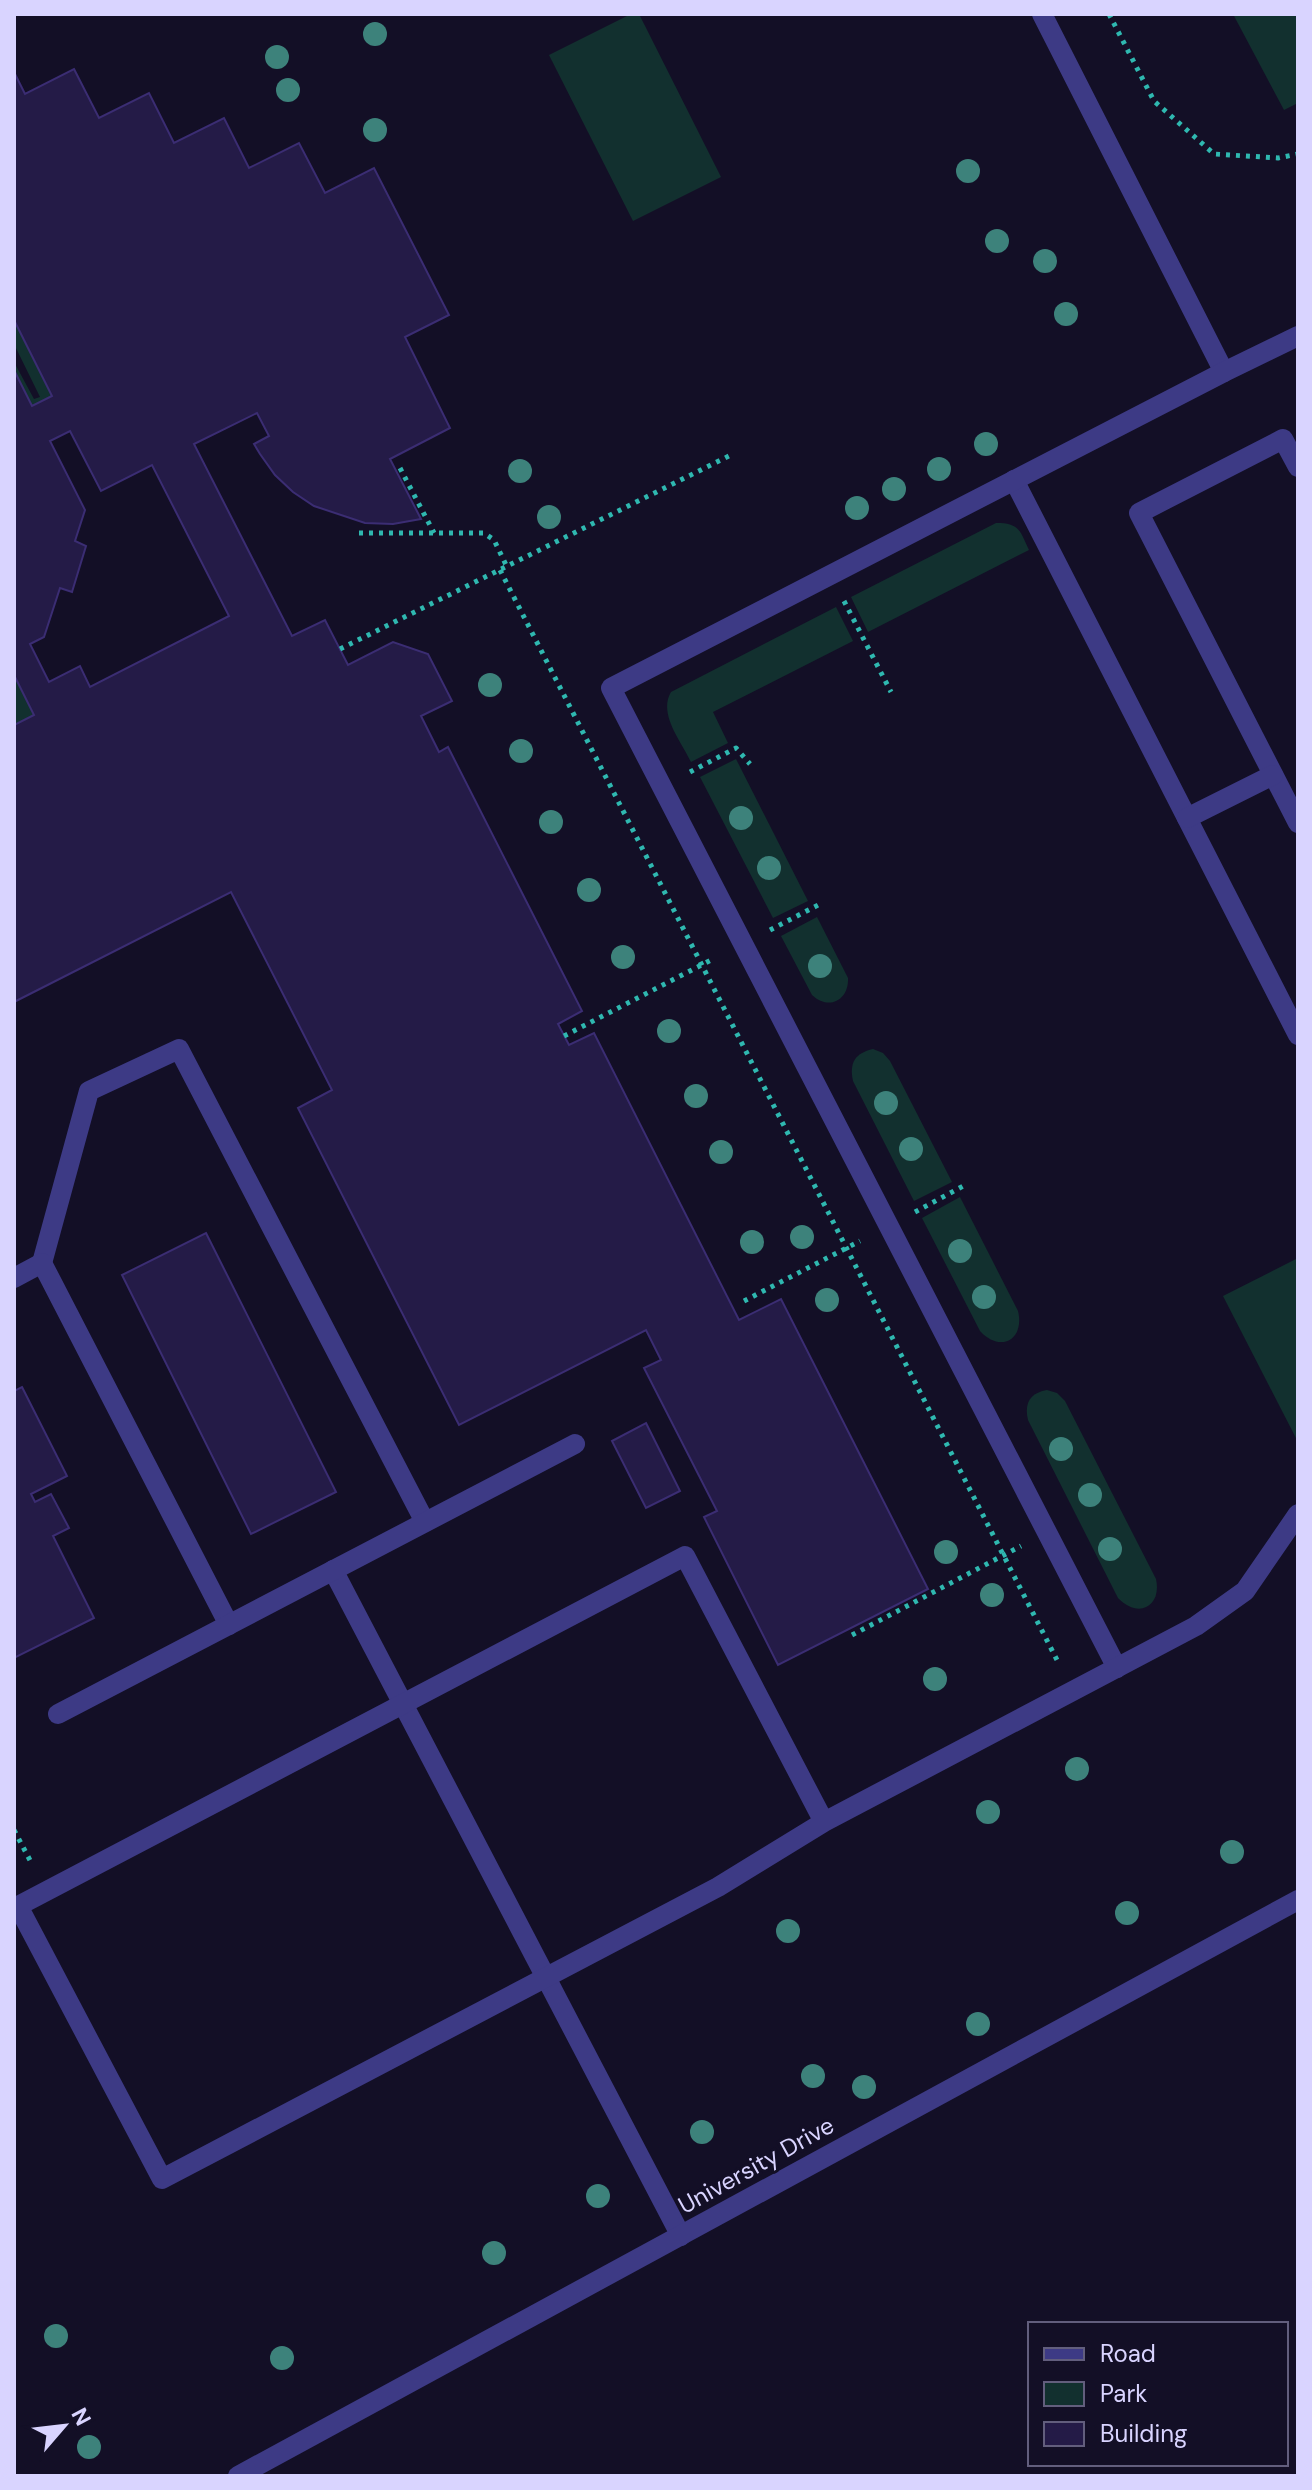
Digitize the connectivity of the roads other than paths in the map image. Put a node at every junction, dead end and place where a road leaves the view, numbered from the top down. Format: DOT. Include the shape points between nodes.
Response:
graph roads {
  1 [pos="1042,14"];
  2 [pos="1298,336"];
  3 [pos="1224,372"];
  4 [pos="1298,467"];
  5 [pos="1014,480"];
  6 [pos="1273,775"];
  7 [pos="1187,818"];
  8 [pos="1298,823"];
  9 [pos="1298,1035"];
  10 [pos="42,1263"];
  11 [pos="14,1278"];
  12 [pos="575,1444"];
  13 [pos="1298,1514"];
  14 [pos="425,1522"];
  15 [pos="333,1570"];
  16 [pos="229,1625"];
  17 [pos="1117,1668"];
  18 [pos="403,1703"];
  19 [pos="58,1714"];
  20 [pos="824,1822"];
  21 [pos="1298,1900"];
  22 [pos="546,1977"];
  23 [pos="681,2236"];
  24 [pos="238,2476"];
  1 -- 3 [label="street"];
  2 -- 3 [label="street"];
  3 -- 5 [label="street"];
  4 -- 6 [label="street" via="1283,439 1139,513"];
  5 -- 7 [label="street"];
  5 -- 17 [label="street" via="611,688"];
  6 -- 7 [label="street"];
  6 -- 8 [label="street"];
  7 -- 9 [label="street"];
  10 -- 11 [label="street"];
  10 -- 14 [label="street" via="89,1091 179,1049"];
  10 -- 16 [label="street"];
  12 -- 14 [label="street"];
  13 -- 17 [label="street" via="1245,1591 1196,1626"];
  14 -- 15 [label="street"];
  15 -- 16 [label="street"];
  15 -- 18 [label="street"];
  16 -- 19 [label="street"];
  17 -- 20 [label="street"];
  18 -- 20 [label="street" via="685,1556"];
  18 -- 22 [label="street"];
  18 -- 22 [label="street" via="18,1906 162,2179"];
  20 -- 22 [label="street" via="718,1887"];
  21 -- 23 [label="street, University Drive"];
  22 -- 23 [label="street"];
  23 -- 24 [label="street, University Drive"];
}
